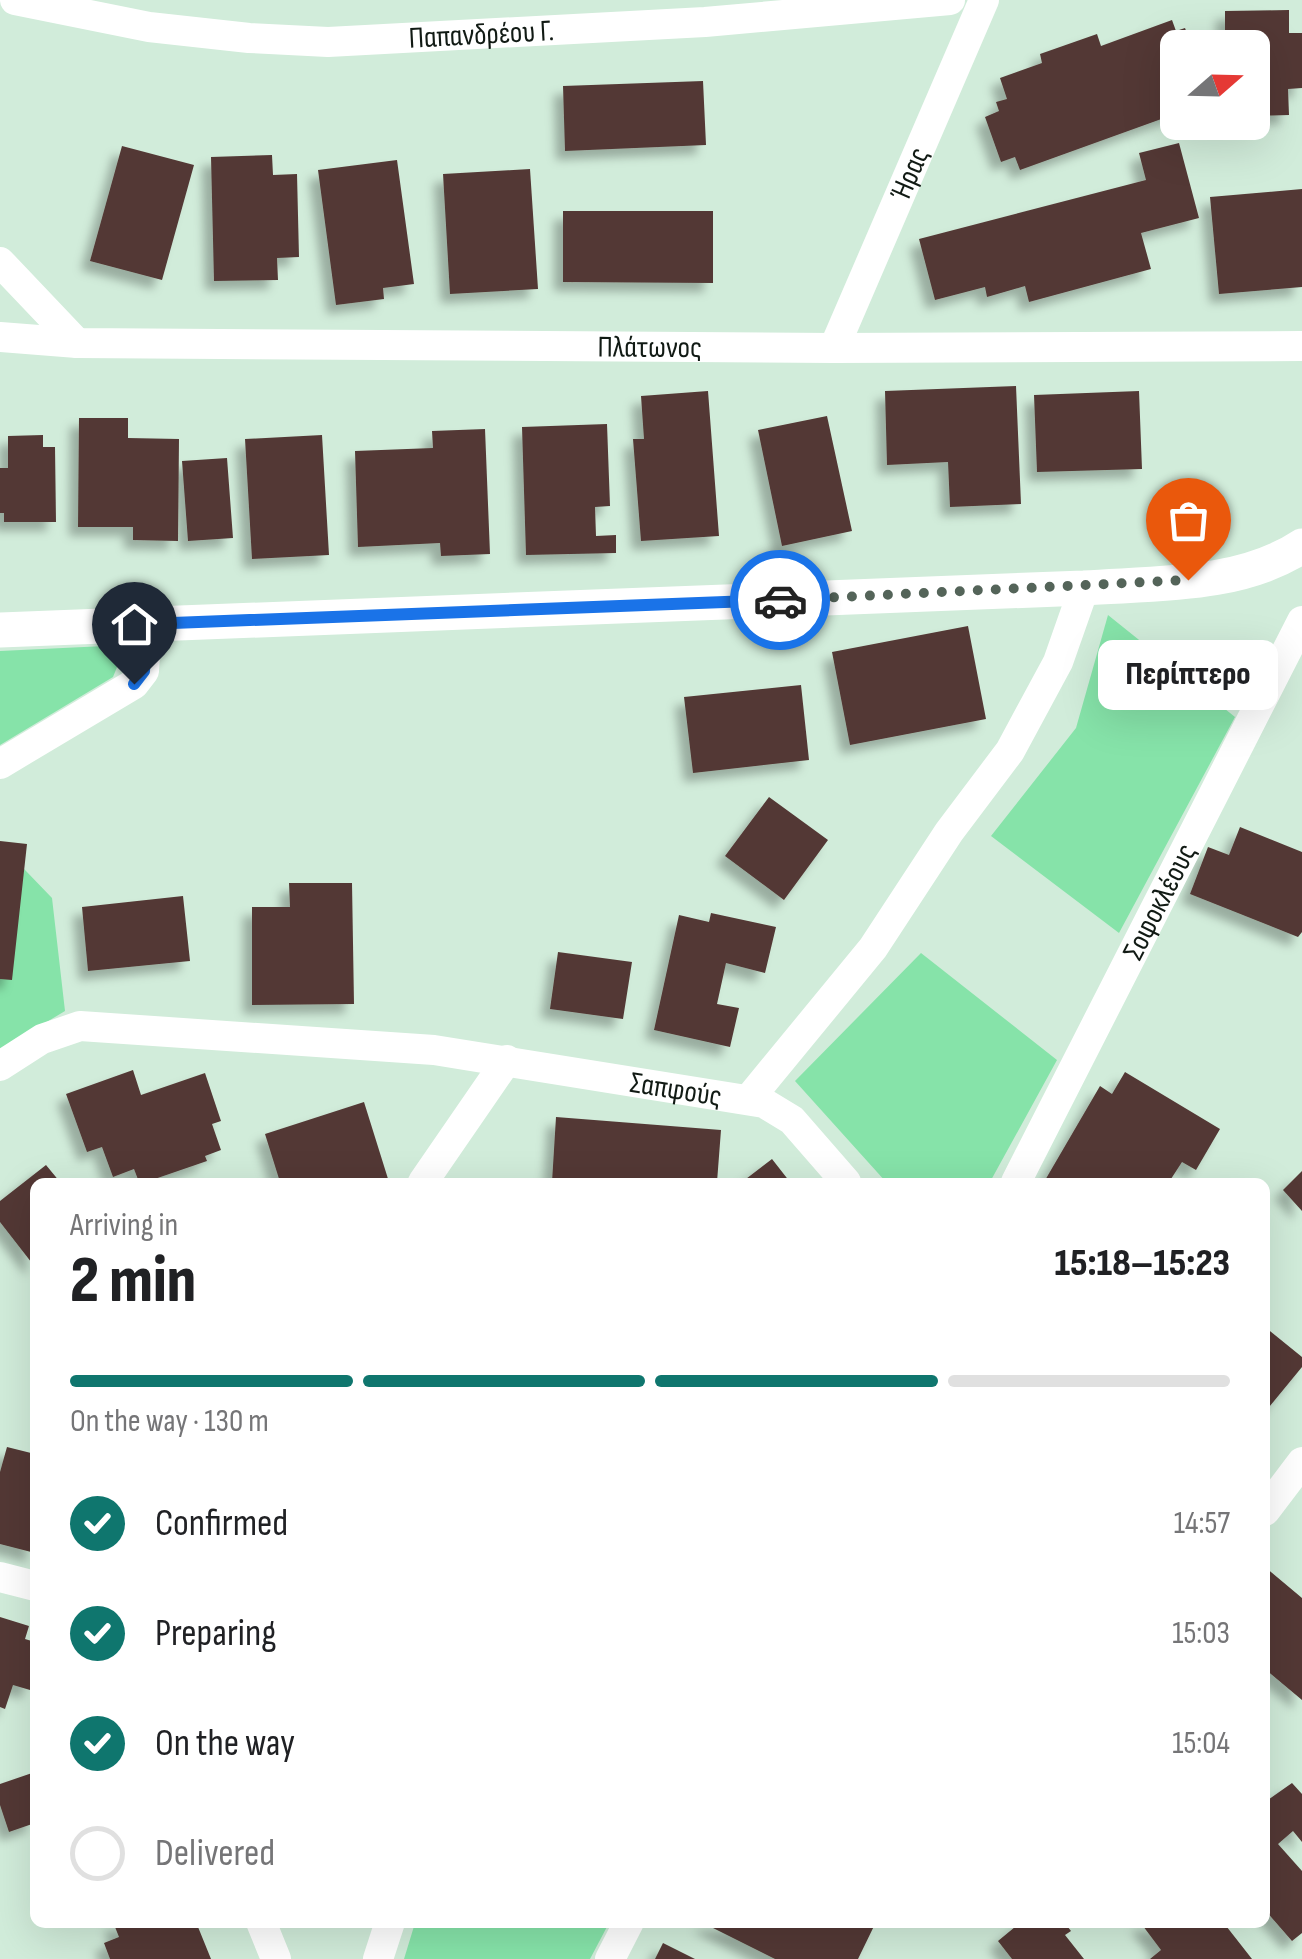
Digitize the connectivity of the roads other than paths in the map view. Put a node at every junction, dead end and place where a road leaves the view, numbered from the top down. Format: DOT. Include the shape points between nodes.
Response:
graph roads {
  1 [pos="15,0"];
  2 [pos="950,0"];
  3 [pos="984,0"];
  4 [pos="0,262"];
  5 [pos="0,337"];
  6 [pos="77,344"];
  7 [pos="1302,346"];
  8 [pos="834,348"];
  9 [pos="1302,546"];
  10 [pos="1084,588"];
  11 [pos="1302,620"];
  12 [pos="147,624"];
  13 [pos="0,630"];
  14 [pos="0,764"];
  15 [pos="507,1060"];
  16 [pos="0,1066"];
  17 [pos="750,1100"];
  18 [pos="438,1176"];
  19 [pos="843,1178"];
  20 [pos="1018,1178"];
  21 [pos="1302,1462"];
  22 [pos="1270,1504"];
  23 [pos="0,1578"];
  24 [pos="30,1585"];
  25 [pos="264,1928"];
  26 [pos="388,1928"];
  27 [pos="626,1928"];
  28 [pos="276,1959"];
  29 [pos="378,1959"];
  30 [pos="610,1959"];
  1 -- 2 [label="street, Παπανδρέου Γ." via="149,27 328,42 705,22"];
  3 -- 8 [label="street, Ήρας"];
  4 -- 6 [label="street"];
  5 -- 6 [label="street, Πλάτωνος"];
  6 -- 8 [label="street, Πλάτωνος"];
  7 -- 8 [label="street, Πλάτωνος"];
  9 -- 10 [label="street" via="1240,573"];
  10 -- 12 [label="street"];
  10 -- 17 [label="street, Σαπφούς" via="1058,662 1010,751 872,948"];
  11 -- 20 [label="street, Σοφοκλέους"];
  12 -- 13 [label="street"];
  12 -- 14 [label="street" via="144,671 134,684"];
  15 -- 16 [label="street, Σαπφούς" via="80,1026 42,1039"];
  15 -- 17 [label="street, Σαπφούς"];
  15 -- 18 [label="street"];
  17 -- 19 [label="street" via="792,1120"];
  21 -- 22 [label="street"];
  23 -- 24 [label="street"];
  25 -- 28 [label="street"];
  26 -- 29 [label="street"];
  27 -- 30 [label="street"];
}
